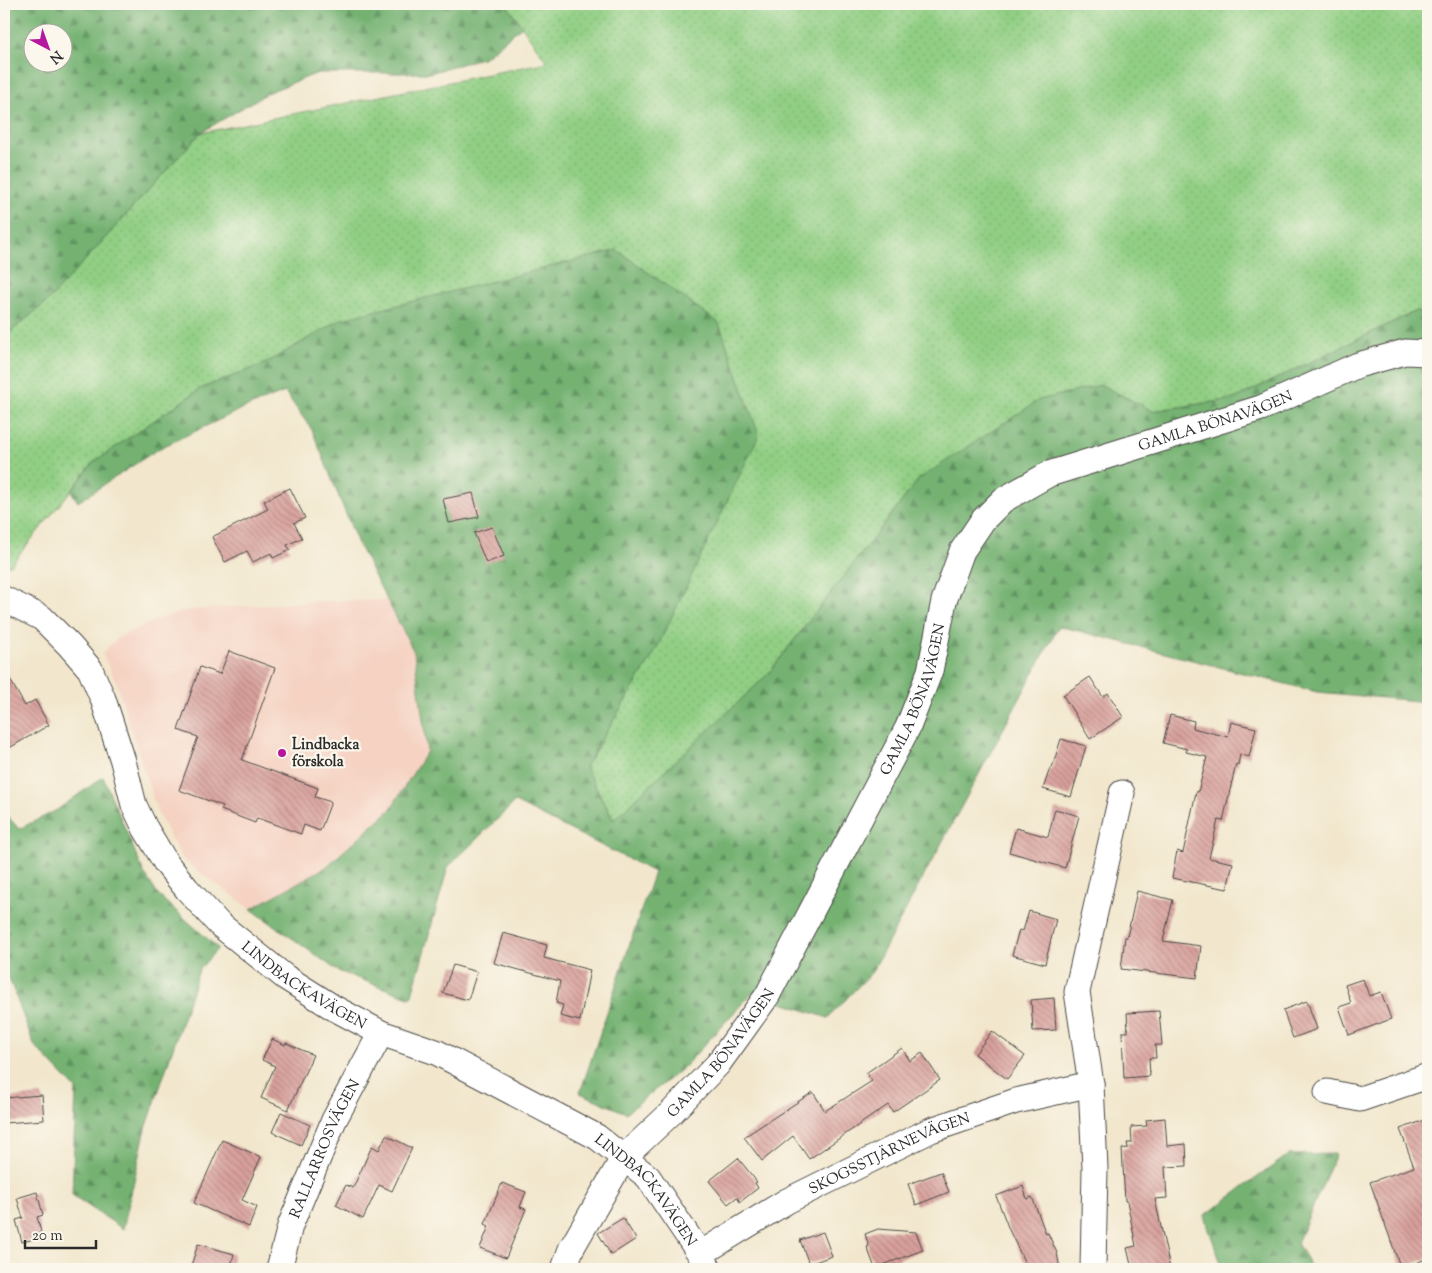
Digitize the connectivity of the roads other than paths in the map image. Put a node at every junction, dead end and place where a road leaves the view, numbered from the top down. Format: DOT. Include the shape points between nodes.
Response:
graph roads {
  1 [pos="1428,353"];
  2 [pos="4,599"];
  3 [pos="1122,793"];
  4 [pos="381,1033"];
  5 [pos="1428,1076"];
  6 [pos="1091,1084"];
  7 [pos="1327,1092"];
  8 [pos="624,1157"];
  9 [pos="704,1262"];
  10 [pos="279,1269"];
  11 [pos="564,1269"];
  12 [pos="1093,1269"];
  1 -- 8 [label="street, GAMLA BÖNAVÄGEN" via="1405,352 1358,365 1261,408 1049,474 1004,500 983,520 962,551 944,602 930,671 908,727 767,996 718,1064"];
  2 -- 4 [label="street, LINDBACKAVÄGEN" via="42,618 90,669 103,699 134,805 166,863 187,889 219,924 285,977"];
  3 -- 6 [label="street" via="1077,992"];
  4 -- 8 [label="street, LINDBACKAVÄGEN" via="436,1052 597,1137"];
  4 -- 10 [label="street, RALLARROSVÄGEN" via="334,1120 290,1226"];
  5 -- 7 [label="street" via="1360,1099"];
  6 -- 9 [label="street, SKOGSSTJÄRNEVÄGEN" via="1016,1101 931,1130 787,1201"];
  6 -- 12 [label="street" via="1095,1168"];
  8 -- 9 [label="street, LINDBACKAVÄGEN" via="648,1177"];
  8 -- 11 [label="street, GAMLA BÖNAVÄGEN" via="571,1249"];
}
